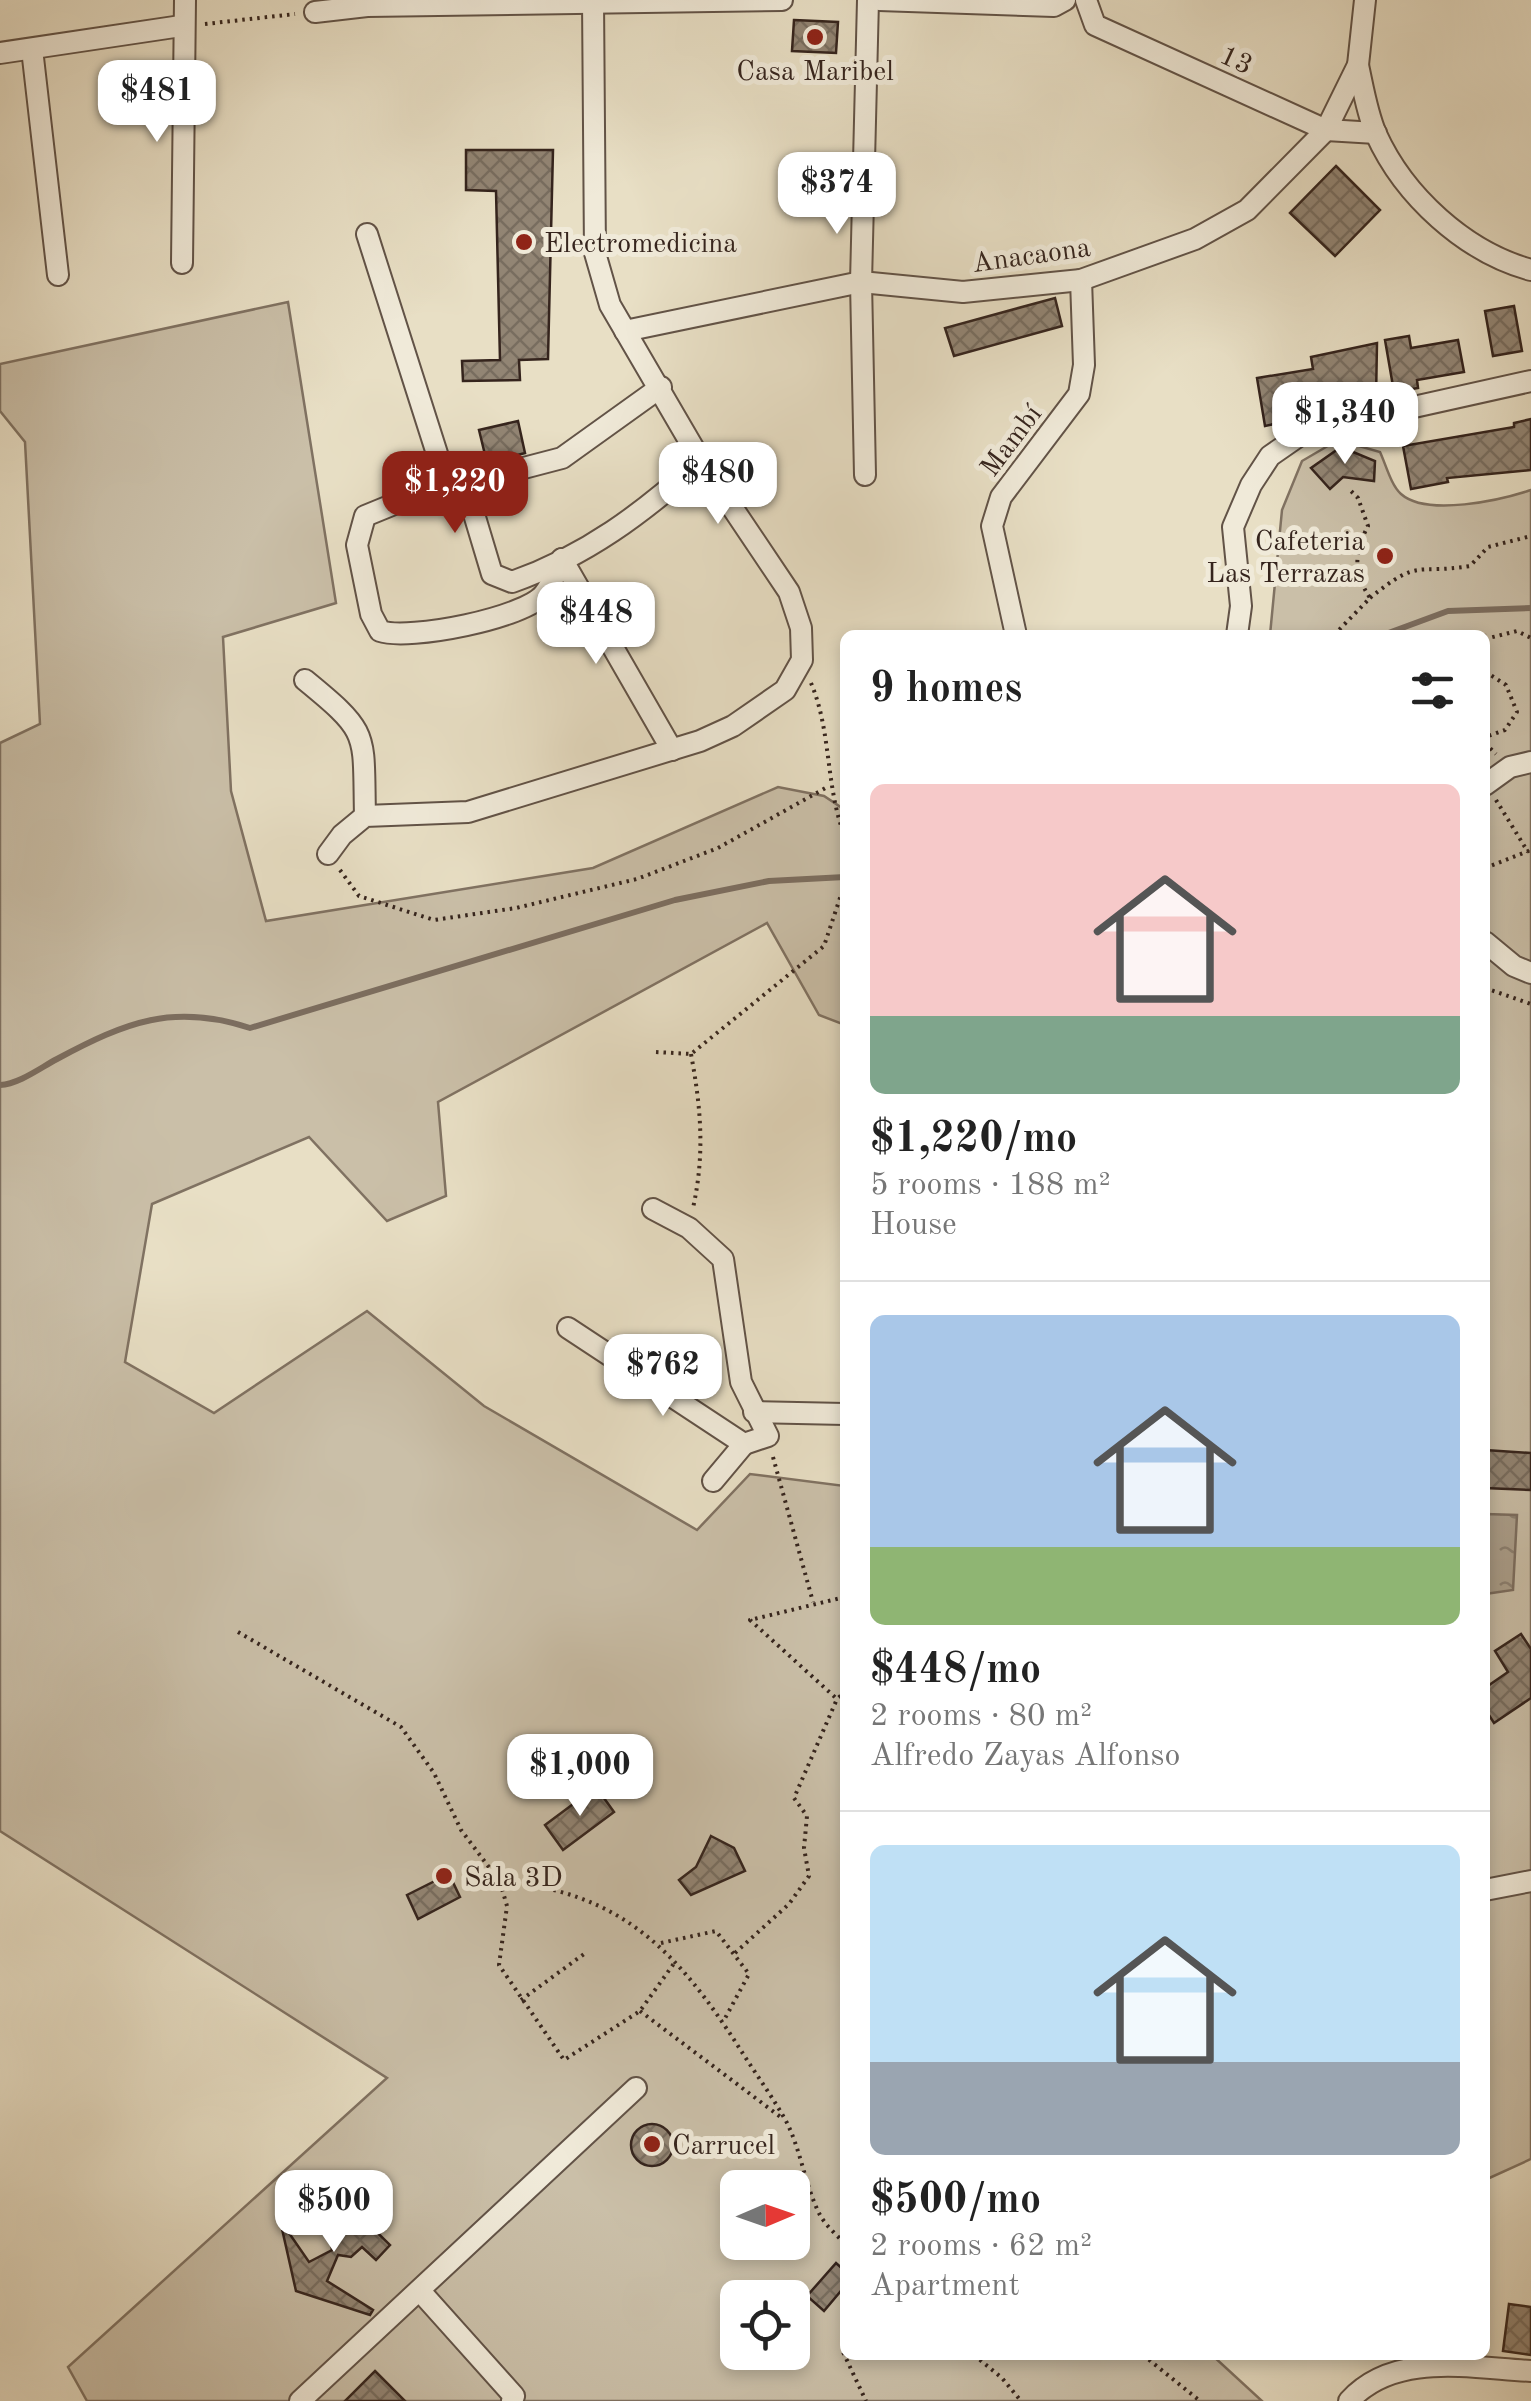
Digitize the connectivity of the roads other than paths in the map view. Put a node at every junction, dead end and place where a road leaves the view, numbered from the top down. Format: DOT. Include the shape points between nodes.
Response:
graph roads {
  1 [pos="184,0"];
  2 [pos="594,0"];
  3 [pos="676,0"];
  4 [pos="782,0"];
  5 [pos="868,0"];
  6 [pos="879,0"];
  7 [pos="1066,0"];
  8 [pos="1086,0"];
  9 [pos="1366,0"];
  10 [pos="461,2"];
  11 [pos="994,2"];
  12 [pos="315,12"];
  13 [pos="181,26"];
  14 [pos="32,49"];
  15 [pos="0,53"];
  16 [pos="1358,66"];
  17 [pos="1326,130"];
  18 [pos="1376,133"];
  19 [pos="367,234"];
  20 [pos="182,263"];
  21 [pos="1531,270"];
  22 [pos="58,276"];
  23 [pos="1081,280"];
  24 [pos="861,282"];
  25 [pos="625,331"];
  26 [pos="1531,381"];
  27 [pos="661,387"];
  28 [pos="701,461"];
  29 [pos="864,475"];
  30 [pos="465,484"];
  31 [pos="562,559"];
  32 [pos="1015,630"];
  33 [pos="1238,630"];
  34 [pos="305,680"];
  35 [pos="672,750"];
  36 [pos="1531,762"];
  37 [pos="1490,781"];
  38 [pos="365,816"];
  39 [pos="328,854"];
  40 [pos="1490,946"];
  41 [pos="1531,973"];
  42 [pos="653,1209"];
  43 [pos="568,1328"];
  44 [pos="754,1412"];
  45 [pos="840,1414"];
  46 [pos="744,1444"];
  47 [pos="713,1482"];
  48 [pos="1531,1882"];
  49 [pos="1490,1889"];
  50 [pos="636,2088"];
  51 [pos="420,2290"];
  52 [pos="1531,2371"];
  53 [pos="300,2401"];
  54 [pos="512,2401"];
  55 [pos="1349,2401"];
  1 -- 13 [label="street"];
  2 -- 3 [label="street"];
  2 -- 10 [label="street"];
  2 -- 25 [label="street" via="596,253"];
  3 -- 4 [label="street"];
  5 -- 24 [label="street"];
  6 -- 11 [label="street"];
  7 -- 11 [label="street" via="1054,6"];
  8 -- 17 [label="street, 13" via="1096,25"];
  9 -- 16 [label="street, Anacaona"];
  10 -- 12 [label="street"];
  13 -- 14 [label="street"];
  13 -- 20 [label="street"];
  14 -- 15 [label="street"];
  14 -- 22 [label="street"];
  16 -- 17 [label="street, Anacaona"];
  16 -- 18 [label="street"];
  17 -- 18 [label="street"];
  17 -- 23 [label="street, Anacaona" via="1247,210 1196,239"];
  18 -- 21 [label="street" via="1435,214 1488,255"];
  19 -- 30 [label="street" via="440,463"];
  23 -- 24 [label="street, Anacaona" via="963,292"];
  23 -- 32 [label="street, Mambí" via="1079,394 1001,496 992,526"];
  24 -- 25 [label="street, Anacaona"];
  24 -- 29 [label="street"];
  25 -- 27 [label="street"];
  26 -- 33 [label="street" via="1306,431 1270,456 1233,527"];
  27 -- 28 [label="street"];
  27 -- 30 [label="street" via="562,458"];
  28 -- 31 [label="street" via="640,515"];
  28 -- 35 [label="street" via="789,592 801,628 802,660 785,690 757,711"];
  30 -- 31 [label="street" via="492,574 512,582"];
  30 -- 31 [label="street" via="372,510 359,524 359,559 380,631 437,630 522,607 545,594"];
  31 -- 35 [label="street"];
  34 -- 38 [label="street" via="353,719 364,744"];
  35 -- 38 [label="street" via="468,812"];
  36 -- 37 [label="street"];
  38 -- 39 [label="street"];
  40 -- 41 [label="street"];
  42 -- 44 [label="street" via="689,1228 723,1258 741,1382"];
  43 -- 46 [label="street"];
  44 -- 45 [label="street"];
  44 -- 46 [label="street" via="768,1436"];
  46 -- 47 [label="street"];
  48 -- 49 [label="street"];
  50 -- 51 [label="street"];
  51 -- 53 [label="street"];
  51 -- 54 [label="street"];
  52 -- 55 [label="street" via="1426,2365 1366,2382"];
}
